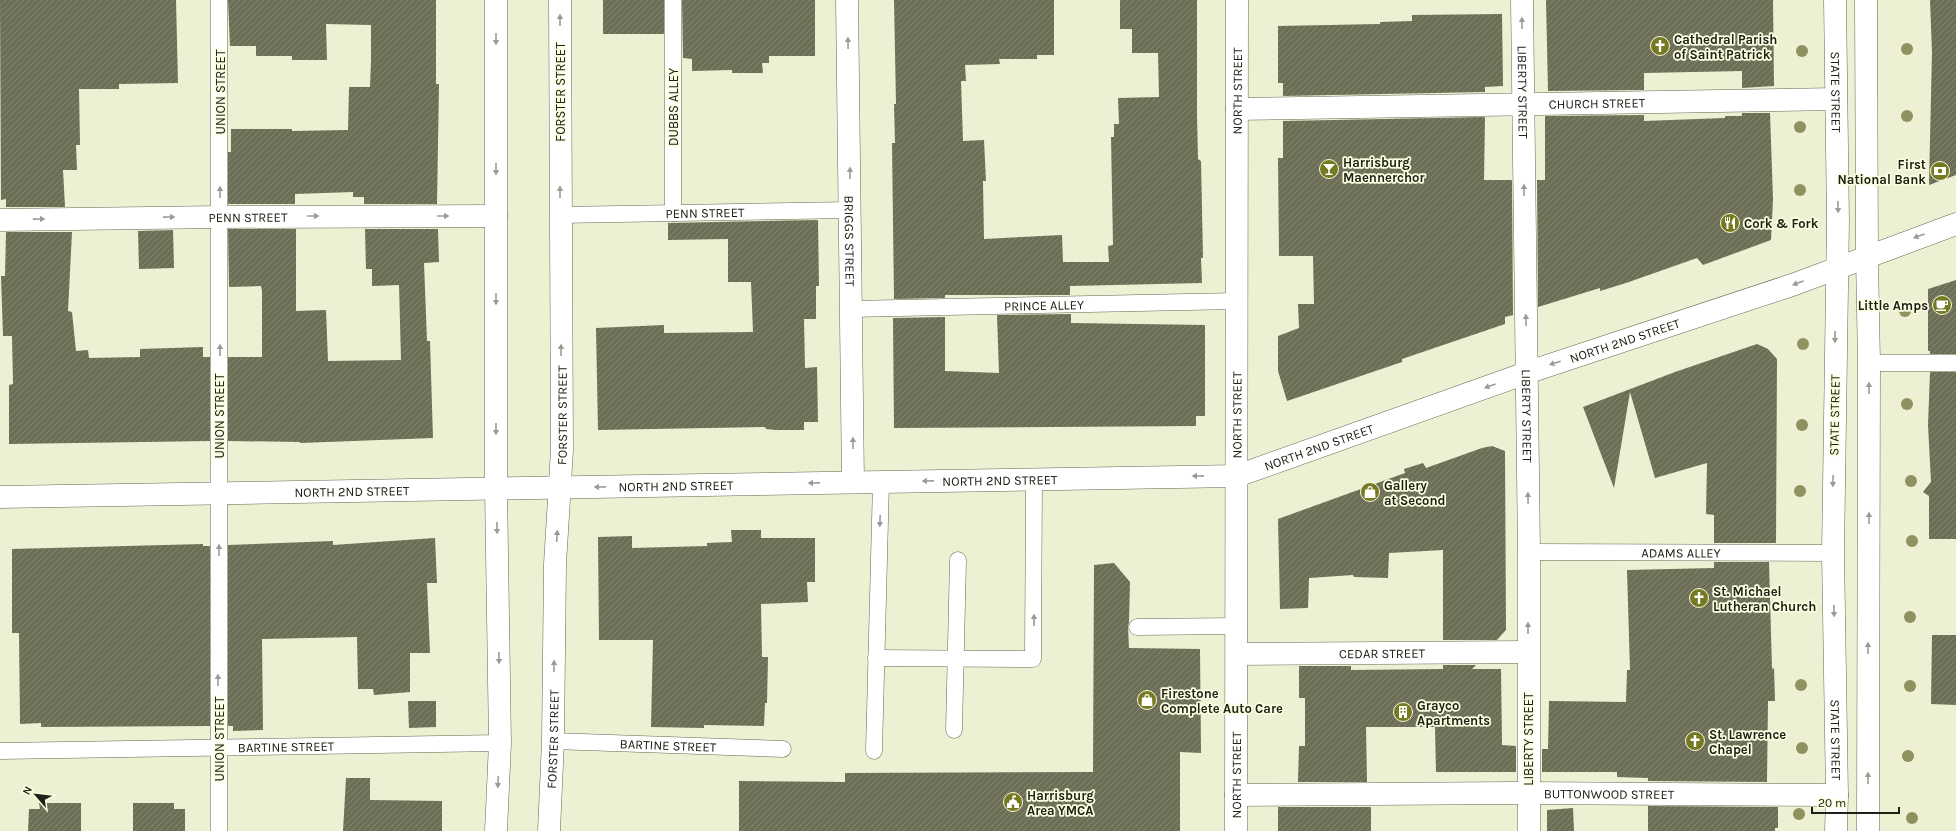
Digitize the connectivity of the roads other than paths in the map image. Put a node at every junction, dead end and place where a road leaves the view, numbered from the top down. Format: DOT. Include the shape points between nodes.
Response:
graph roads {
  1 [pos="219,0"];
  2 [pos="496,0"];
  3 [pos="560,0"];
  4 [pos="673,0"];
  5 [pos="847,0"];
  6 [pos="1237,0"];
  7 [pos="1522,0"];
  8 [pos="1835,0"];
  9 [pos="1866,0"];
  10 [pos="1836,99"];
  11 [pos="1523,104"];
  12 [pos="1237,109"];
  13 [pos="850,210"];
  14 [pos="673,213"];
  15 [pos="560,215"];
  16 [pos="496,216"];
  17 [pos="221,217"];
  18 [pos="0,220"];
  19 [pos="1956,224"];
  20 [pos="1867,257"];
  21 [pos="1837,269"];
  22 [pos="1237,301"];
  23 [pos="851,309"];
  24 [pos="1956,363"];
  25 [pos="1870,364"];
  26 [pos="1526,373"];
  27 [pos="1237,476"];
  28 [pos="1034,479"];
  29 [pos="853,482"];
  30 [pos="881,482"];
  31 [pos="560,487"];
  32 [pos="496,488"];
  33 [pos="219,493"];
  34 [pos="0,497"];
  35 [pos="1529,552"];
  36 [pos="1833,553"];
  37 [pos="958,560"];
  38 [pos="1237,626"];
  39 [pos="1137,627"];
  40 [pos="1528,652"];
  41 [pos="1237,654"];
  42 [pos="876,658"];
  43 [pos="957,658"];
  44 [pos="954,730"];
  45 [pos="553,741"];
  46 [pos="500,743"];
  47 [pos="218,747"];
  48 [pos="783,749"];
  49 [pos="0,751"];
  50 [pos="874,751"];
  51 [pos="1528,793"];
  52 [pos="1236,795"];
  53 [pos="1837,795"];
  54 [pos="219,831"];
  55 [pos="496,831"];
  56 [pos="549,831"];
  57 [pos="1236,831"];
  58 [pos="1528,831"];
  59 [pos="1836,831"];
  60 [pos="1868,831"];
  17 -- 1 [label="lane, UNION STREET, one-way"];
  2 -- 16 [label="street, one-way"];
  15 -- 3 [label="street, FORSTER STREET, one-way"];
  4 -- 14 [label="lane, DUBBS ALLEY"];
  13 -- 5 [label="street, BRIGGS STREET, one-way"];
  6 -- 12 [label="street, NORTH STREET"];
  11 -- 7 [label="street, LIBERTY STREET, one-way"];
  8 -- 10 [label="street, STATE STREET"];
  9 -- 20 [label="street"];
  10 -- 11 [label="street, CHURCH STREET"];
  10 -- 21 [label="street, STATE STREET, one-way"];
  11 -- 12 [label="street, CHURCH STREET"];
  26 -- 11 [label="street, LIBERTY STREET, one-way"];
  12 -- 22 [label="street, NORTH STREET"];
  13 -- 14 [label="lane, PENN STREET"];
  13 -- 23 [label="street, BRIGGS STREET"];
  14 -- 15 [label="lane, PENN STREET"];
  31 -- 15 [label="street, FORSTER STREET, one-way"];
  17 -- 16 [label="street, PENN STREET, one-way"];
  16 -- 32 [label="street, one-way"];
  18 -- 17 [label="street, PENN STREET, one-way"];
  33 -- 17 [label="lane, UNION STREET, one-way"];
  19 -- 20 [label="street, NORTH 2ND STREET, one-way"];
  20 -- 21 [label="street, NORTH 2ND STREET"];
  20 -- 25 [label="street"];
  21 -- 26 [label="street, NORTH 2ND STREET, one-way"];
  21 -- 36 [label="street, STATE STREET, one-way"];
  22 -- 23 [label="lane, PRINCE ALLEY"];
  22 -- 27 [label="street, NORTH STREET"];
  29 -- 23 [label="street, BRIGGS STREET, one-way"];
  24 -- 25 [label="lane"];
  60 -- 25 [label="street, one-way"];
  26 -- 27 [label="street, NORTH 2ND STREET, one-way"];
  35 -- 26 [label="street, LIBERTY STREET, one-way"];
  27 -- 28 [label="street, NORTH 2ND STREET, one-way"];
  27 -- 38 [label="street, NORTH STREET"];
  28 -- 30 [label="street, NORTH 2ND STREET, one-way"];
  43 -- 28 [label="lane, one-way" via="1034,658"];
  29 -- 30 [label="street, NORTH 2ND STREET"];
  29 -- 31 [label="street, NORTH 2ND STREET, one-way"];
  30 -- 42 [label="lane, one-way"];
  31 -- 32 [label="street, NORTH 2ND STREET"];
  45 -- 31 [label="street, FORSTER STREET, one-way" via="555,564"];
  32 -- 33 [label="street, NORTH 2ND STREET"];
  32 -- 46 [label="street, one-way"];
  33 -- 34 [label="street, NORTH 2ND STREET"];
  47 -- 33 [label="lane, UNION STREET, one-way"];
  35 -- 36 [label="lane, ADAMS ALLEY"];
  40 -- 35 [label="street, LIBERTY STREET, one-way"];
  36 -- 53 [label="street, STATE STREET, one-way"];
  37 -- 43 [label="lane"];
  38 -- 39 [label="lane"];
  38 -- 41 [label="street, NORTH STREET"];
  40 -- 41 [label="street, CEDAR STREET"];
  40 -- 51 [label="street, LIBERTY STREET"];
  41 -- 52 [label="street, NORTH STREET"];
  42 -- 43 [label="lane"];
  42 -- 50 [label="lane"];
  43 -- 44 [label="lane"];
  45 -- 48 [label="lane, BARTINE STREET"];
  45 -- 56 [label="street, FORSTER STREET"];
  46 -- 47 [label="lane, BARTINE STREET"];
  46 -- 55 [label="street, one-way"];
  47 -- 49 [label="lane, BARTINE STREET"];
  47 -- 54 [label="lane, UNION STREET"];
  51 -- 52 [label="street, BUTTONWOOD STREET"];
  51 -- 53 [label="street, BUTTONWOOD STREET"];
  51 -- 58 [label="street, LIBERTY STREET"];
  52 -- 57 [label="street, NORTH STREET"];
  53 -- 59 [label="street, STATE STREET"];
}
